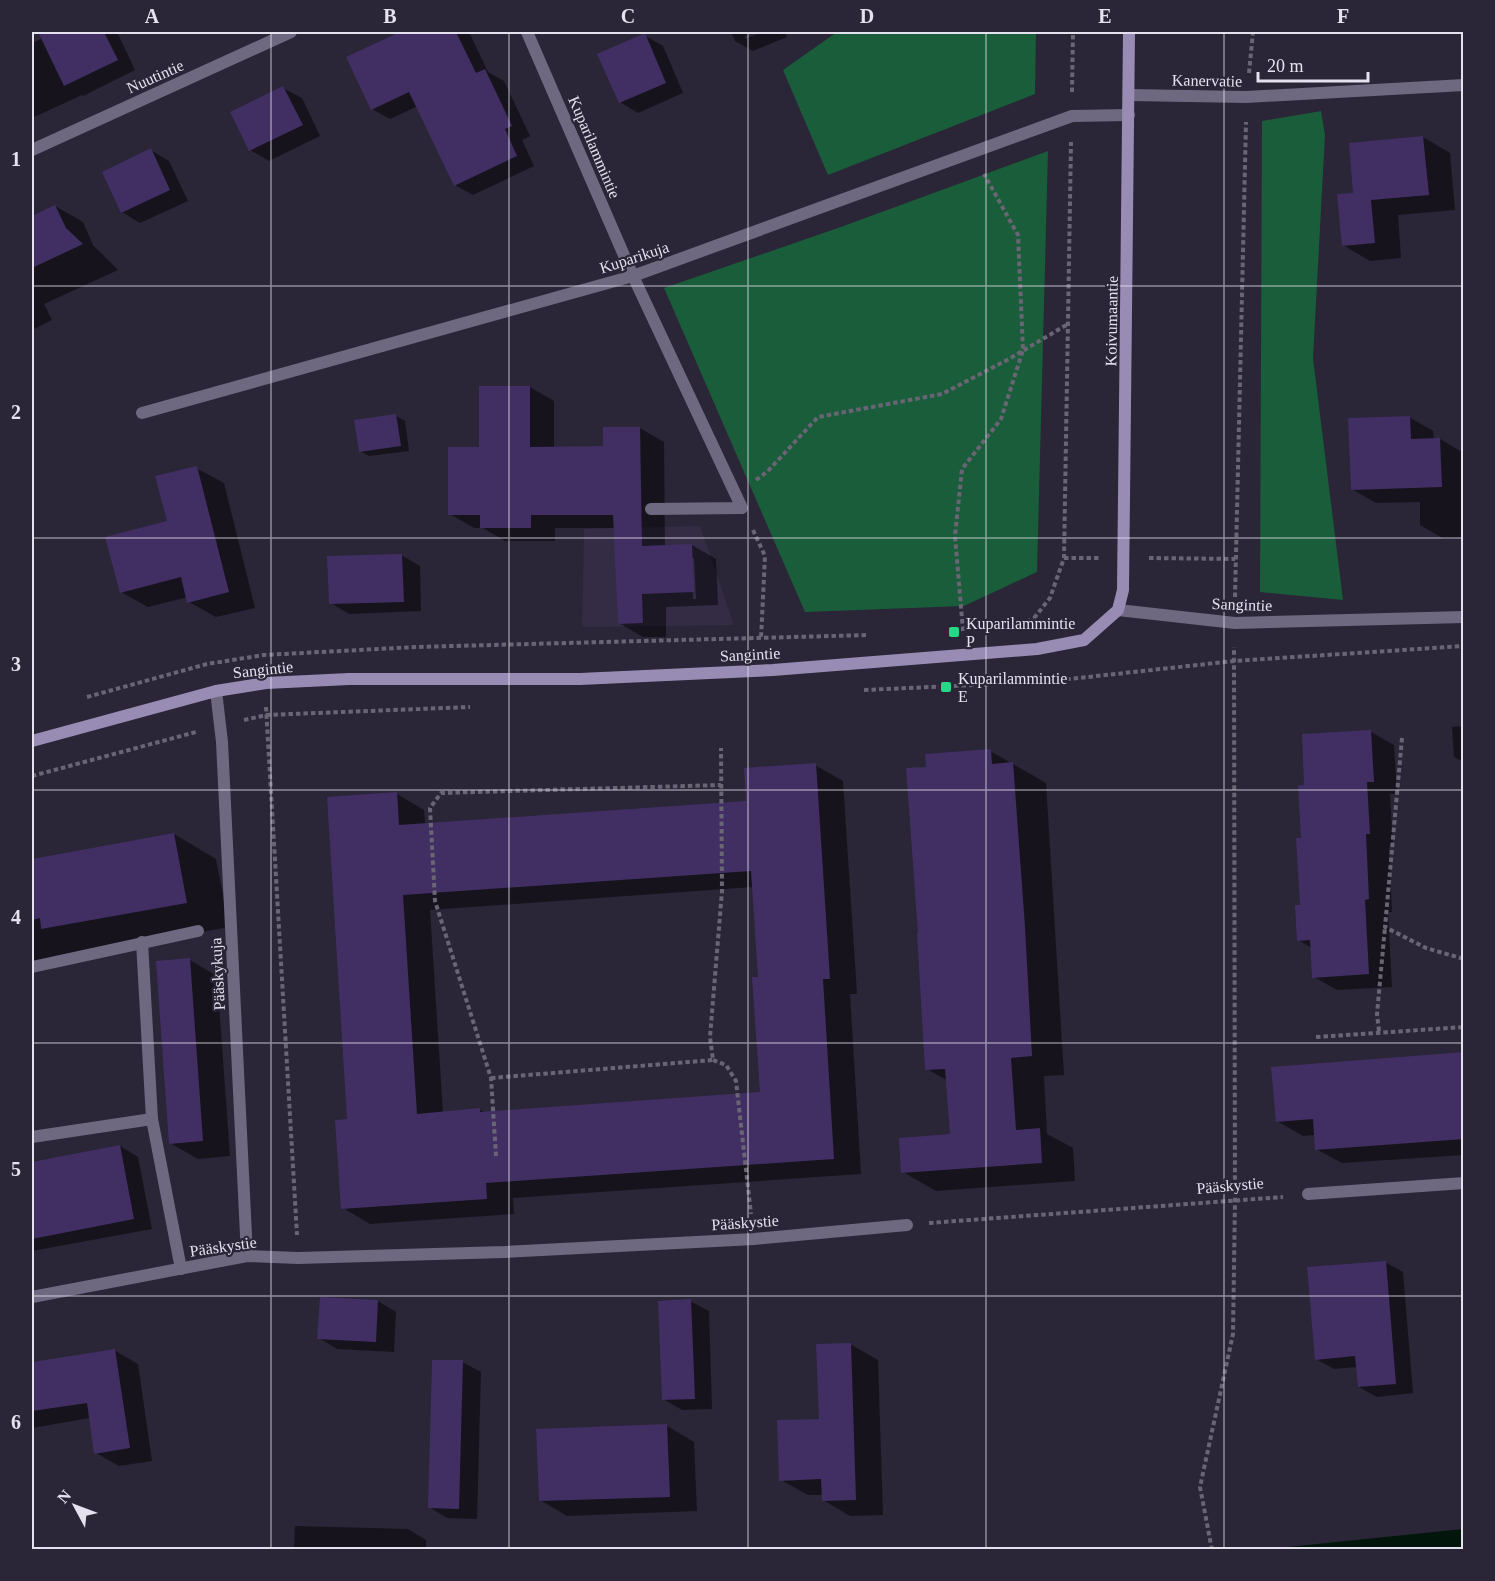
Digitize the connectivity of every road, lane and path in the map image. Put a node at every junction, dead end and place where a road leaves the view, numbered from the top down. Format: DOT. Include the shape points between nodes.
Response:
graph roads {
  1 [pos="291,32"];
  2 [pos="527,32"];
  3 [pos="1072,32"];
  4 [pos="1129,32"];
  5 [pos="1253,32"];
  6 [pos="1464,85"];
  7 [pos="1129,95"];
  8 [pos="1246,97"];
  9 [pos="1129,115"];
  10 [pos="1072,116"];
  11 [pos="32,150"];
  12 [pos="973,152"];
  13 [pos="633,276"];
  14 [pos="1068,324"];
  15 [pos="1023,350"];
  16 [pos="142,413"];
  17 [pos="736,495"];
  18 [pos="742,508"];
  19 [pos="651,509"];
  20 [pos="1118,610"];
  21 [pos="1464,617"];
  22 [pos="1034,619"];
  23 [pos="1235,623"];
  24 [pos="1016,625"];
  25 [pos="954,632"];
  26 [pos="963,632"];
  27 [pos="970,632"];
  28 [pos="874,634"];
  29 [pos="761,638"];
  30 [pos="1037,649"];
  31 [pos="1041,682"];
  32 [pos="266,683"];
  33 [pos="216,691"];
  34 [pos="221,726"];
  35 [pos="1401,738"];
  36 [pos="32,741"];
  37 [pos="721,748"];
  38 [pos="32,776"];
  39 [pos="721,785"];
  40 [pos="1385,927"];
  41 [pos="198,931"];
  42 [pos="142,942"];
  43 [pos="1464,959"];
  44 [pos="32,967"];
  45 [pos="1464,1027"];
  46 [pos="1379,1031"];
  47 [pos="1316,1037"];
  48 [pos="713,1060"];
  49 [pos="491,1078"];
  50 [pos="152,1119"];
  51 [pos="32,1137"];
  52 [pos="496,1156"];
  53 [pos="1464,1183"];
  54 [pos="1308,1194"];
  55 [pos="1235,1201"];
  56 [pos="907,1225"];
  57 [pos="754,1239"];
  58 [pos="248,1256"];
  59 [pos="298,1258"];
  60 [pos="181,1269"];
  61 [pos="32,1297"];
  62 [pos="1212,1550"];
  1 -- 11 [label="street, Nuutintie"];
  2 -- 13 [label="street, Kuparilammintie"];
  3 -- 10 [label="path"];
  4 -- 7 [label="street, Koivumaantie"];
  5 -- 8 [label="path"];
  6 -- 8 [label="street, Kanervatie"];
  7 -- 8 [label="street, Kanervatie"];
  7 -- 9 [label="street, Koivumaantie"];
  8 -- 23 [label="path"];
  9 -- 10 [label="street, Kuparikuja"];
  9 -- 20 [label="street, Koivumaantie" via="1125,558"];
  10 -- 12 [label="street, Kuparikuja"];
  10 -- 14 [label="path"];
  12 -- 13 [label="street, Kuparikuja"];
  12 -- 15 [label="path" via="1018,235"];
  13 -- 16 [label="street, Kuparikuja"];
  13 -- 17 [label="street, Kuparilammintie"];
  14 -- 15 [label="path"];
  14 -- 22 [label="path" via="1064,558 1050,598"];
  15 -- 17 [label="path" via="942,394 819,417 768,471"];
  15 -- 26 [label="path" via="1001,419 962,469 955,536"];
  17 -- 18 [label="street, Kuparilammintie"];
  18 -- 19 [label="street"];
  18 -- 29 [label="path" via="765,556"];
  20 -- 23 [label="street, Sangintie"];
  20 -- 30 [label="street, Sangintie" via="1084,640"];
  21 -- 23 [label="street, Sangintie"];
  22 -- 24 [label="path"];
  22 -- 30 [label="path"];
  23 -- 55 [label="path"];
  25 -- 26 [label="path"];
  26 -- 27 [label="path"];
  28 -- 29 [label="path"];
  29 -- 32 [label="path" via="264,655"];
  30 -- 31 [label="path"];
  30 -- 32 [label="street, Sangintie" via="773,670 603,678"];
  32 -- 33 [label="street, Sangintie"];
  32 -- 59 [label="path"];
  33 -- 34 [label="street, Pääskykuja"];
  33 -- 36 [label="street, Sangintie"];
  34 -- 38 [label="path"];
  34 -- 58 [label="street, Pääskykuja"];
  35 -- 40 [label="path"];
  37 -- 39 [label="path"];
  39 -- 48 [label="path" via="722,891 710,1037"];
  39 -- 49 [label="path" via="441,794 430,808 435,901"];
  40 -- 43 [label="path" via="1426,948"];
  40 -- 46 [label="path"];
  41 -- 42 [label="street"];
  42 -- 44 [label="street"];
  42 -- 50 [label="street"];
  45 -- 46 [label="path"];
  46 -- 47 [label="path"];
  48 -- 49 [label="path"];
  48 -- 57 [label="path" via="726,1065 736,1081"];
  49 -- 52 [label="path"];
  50 -- 51 [label="street"];
  50 -- 60 [label="street"];
  53 -- 54 [label="street"];
  54 -- 55 [label="path, Pääskystie"];
  55 -- 56 [label="path, Pääskystie"];
  55 -- 62 [label="path" via="1233,1334 1200,1487"];
  56 -- 57 [label="street, Pääskystie"];
  57 -- 59 [label="street, Pääskystie"];
  58 -- 59 [label="street, Pääskystie"];
  58 -- 60 [label="street, Pääskystie"];
  60 -- 61 [label="street, Pääskystie"];
}
